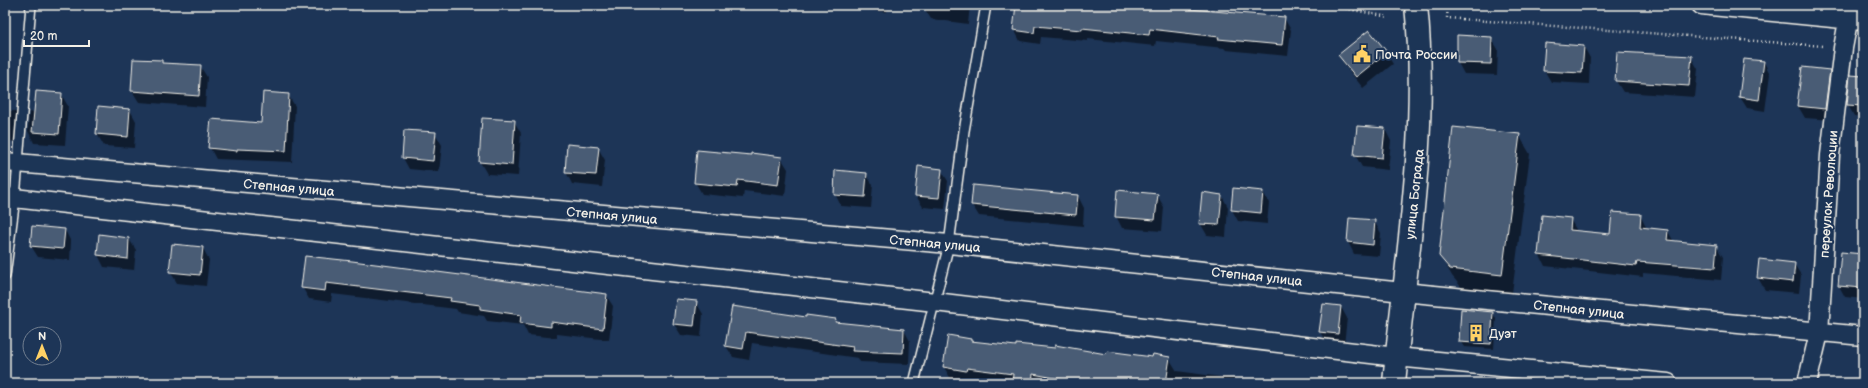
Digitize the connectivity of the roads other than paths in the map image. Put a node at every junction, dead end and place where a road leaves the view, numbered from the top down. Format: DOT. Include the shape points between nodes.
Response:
graph roads {
  1 [pos="31,5"];
  2 [pos="986,5"];
  3 [pos="1416,5"];
  4 [pos="1701,5"];
  5 [pos="1854,15"];
  6 [pos="12,163"];
  7 [pos="10,197"];
  8 [pos="949,244"];
  9 [pos="5,276"];
  10 [pos="1403,292"];
  11 [pos="935,302"];
  12 [pos="1819,333"];
  13 [pos="1863,336"];
  14 [pos="1396,357"];
  15 [pos="914,383"];
  16 [pos="1394,383"];
  17 [pos="1668,383"];
  18 [pos="1807,383"];
  1 -- 6 [label="lane"];
  2 -- 8 [label="lane" via="964,131"];
  3 -- 10 [label="main road, улица Бограда" via="1420,87 1419,149"];
  4 -- 5 [label="street"];
  5 -- 12 [label="street, переулок Революции" via="1844,48 1830,155"];
  6 -- 7 [label="lane"];
  6 -- 8 [label="street, Степная улица"];
  7 -- 9 [label="lane"];
  7 -- 11 [label="street"];
  8 -- 10 [label="street, Степная улица"];
  8 -- 11 [label="lane"];
  10 -- 12 [label="street, Степная улица"];
  10 -- 14 [label="main road, улица Бограда"];
  11 -- 14 [label="street"];
  11 -- 15 [label="lane"];
  12 -- 13 [label="street, Степная улица"];
  12 -- 18 [label="street, переулок Революции"];
  14 -- 16 [label="main road, улица Бограда"];
  14 -- 17 [label="street"];
}
